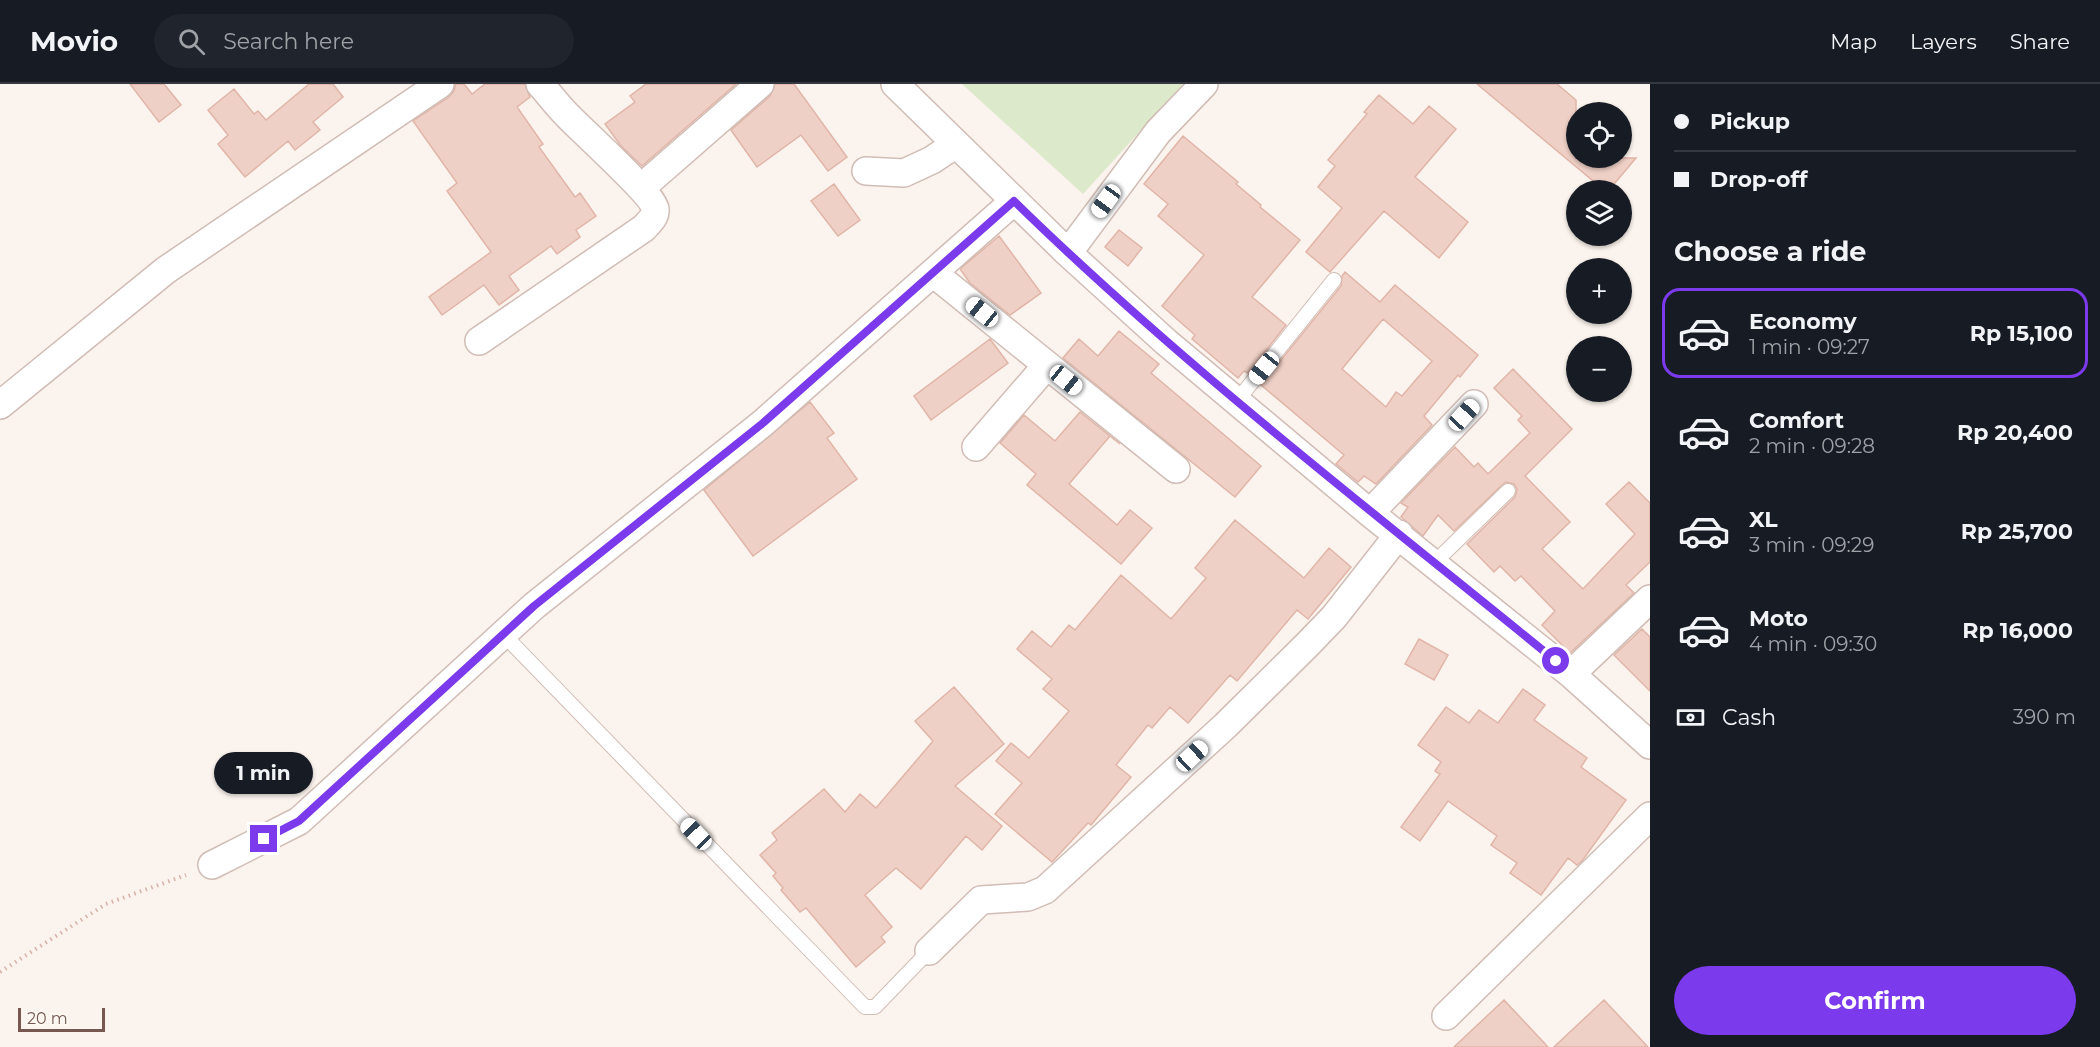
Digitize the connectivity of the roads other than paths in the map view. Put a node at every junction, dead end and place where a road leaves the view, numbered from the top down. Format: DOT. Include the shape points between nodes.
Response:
graph roads {
  1 [pos="440,84"];
  2 [pos="540,84"];
  3 [pos="760,84"];
  4 [pos="895,84"];
  5 [pos="1204,84"];
  6 [pos="956,144"];
  7 [pos="866,171"];
  8 [pos="640,188"];
  9 [pos="1014,201"];
  10 [pos="1068,253"];
  11 [pos="933,273"];
  12 [pos="1334,280"];
  13 [pos="480,341"];
  14 [pos="1047,365"];
  15 [pos="1236,402"];
  16 [pos="1474,404"];
  17 [pos="0,405"];
  18 [pos="976,447"];
  19 [pos="1176,469"];
  20 [pos="1508,491"];
  21 [pos="1370,513"];
  22 [pos="1399,534"];
  23 [pos="1435,562"];
  24 [pos="1650,599"];
  25 [pos="503,634"];
  26 [pos="1571,674"];
  27 [pos="1648,741"];
  28 [pos="1650,816"];
  29 [pos="212,865"];
  30 [pos="929,951"];
  31 [pos="1446,1016"];
  1 -- 17 [label="street" via="166,270"];
  2 -- 8 [label="street"];
  3 -- 8 [label="street"];
  4 -- 6 [label="street"];
  5 -- 10 [label="street" via="1158,132"];
  6 -- 7 [label="street" via="904,173"];
  6 -- 9 [label="street"];
  8 -- 13 [label="street" via="656,211 644,228"];
  9 -- 10 [label="street"];
  9 -- 11 [label="street"];
  10 -- 15 [label="street"];
  11 -- 14 [label="street"];
  11 -- 25 [label="street" via="763,423"];
  12 -- 15 [label="lane"];
  14 -- 18 [label="street"];
  14 -- 19 [label="street"];
  15 -- 21 [label="street"];
  16 -- 21 [label="street"];
  20 -- 23 [label="lane"];
  21 -- 22 [label="street"];
  22 -- 23 [label="street"];
  22 -- 30 [label="street" via="1307,645 1225,726 1045,890 1028,897 981,900"];
  23 -- 26 [label="street"];
  24 -- 26 [label="street"];
  25 -- 29 [label="street" via="299,821"];
  25 -- 30 [label="lane" via="865,1007 875,1007"];
  26 -- 27 [label="street"];
  28 -- 31 [label="street"];
}
